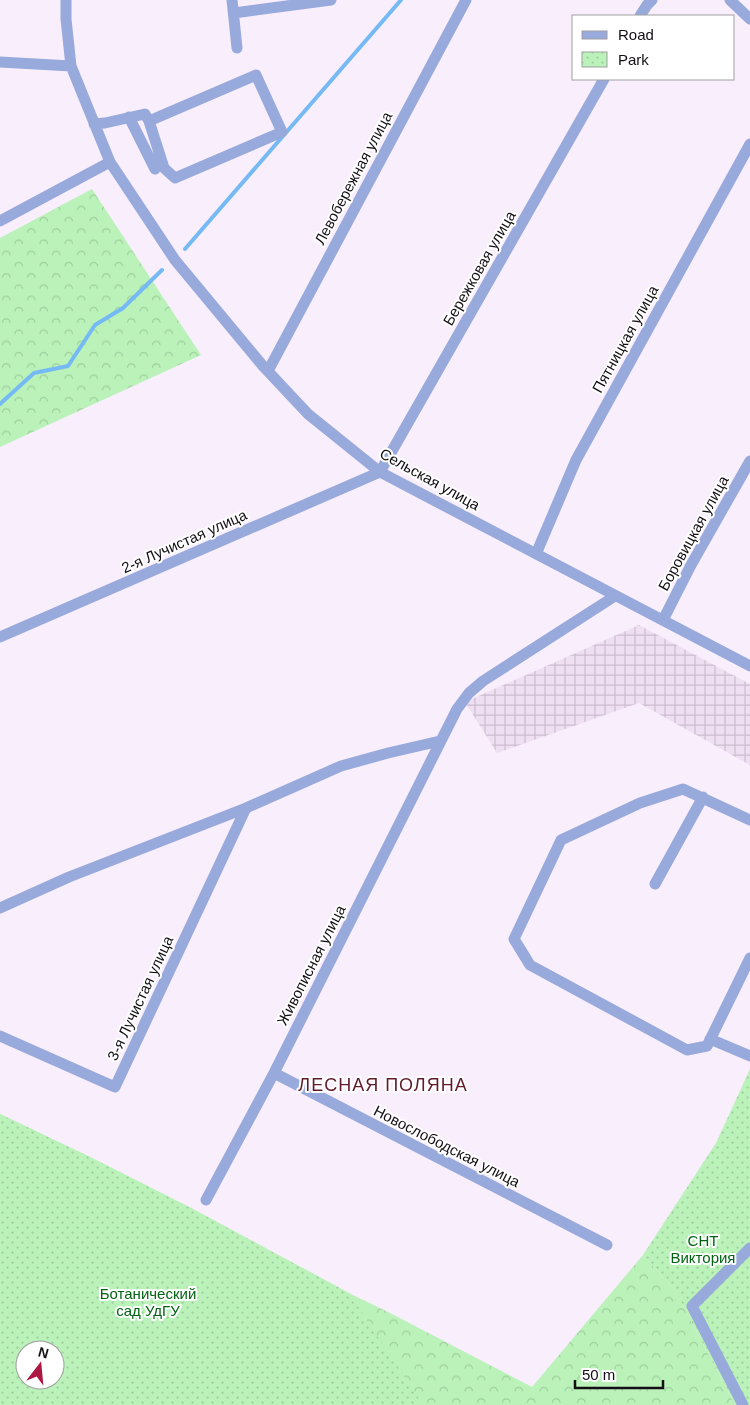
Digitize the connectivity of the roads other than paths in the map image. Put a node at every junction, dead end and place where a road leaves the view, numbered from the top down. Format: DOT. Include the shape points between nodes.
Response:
graph roads {
  1 [pos="66,0"];
  2 [pos="232,0"];
  3 [pos="331,0"];
  4 [pos="466,0"];
  5 [pos="652,0"];
  6 [pos="730,0"];
  7 [pos="234,14"];
  8 [pos="641,15"];
  9 [pos="750,19"];
  10 [pos="237,48"];
  11 [pos="0,62"];
  12 [pos="71,66"];
  13 [pos="603,80"];
  14 [pos="130,117"];
  15 [pos="149,121"];
  16 [pos="94,124"];
  17 [pos="750,144"];
  18 [pos="110,162"];
  19 [pos="154,169"];
  20 [pos="0,221"];
  21 [pos="268,371"];
  22 [pos="750,462"];
  23 [pos="380,472"];
  24 [pos="536,554"];
  25 [pos="615,596"];
  26 [pos="663,620"];
  27 [pos="0,637"];
  28 [pos="750,666"];
  29 [pos="440,741"];
  30 [pos="702,797"];
  31 [pos="246,808"];
  32 [pos="750,820"];
  33 [pos="655,884"];
  34 [pos="0,908"];
  35 [pos="750,958"];
  36 [pos="0,1036"];
  37 [pos="710,1039"];
  38 [pos="750,1056"];
  39 [pos="274,1073"];
  40 [pos="206,1200"];
  41 [pos="607,1245"];
  42 [pos="750,1248"];
  43 [pos="743,1405"];
  1 -- 12 [label="street, Сельская улица"];
  2 -- 7 [label="street"];
  3 -- 7 [label="street"];
  4 -- 21 [label="street, Левобережная улица"];
  5 -- 8 [label="street"];
  6 -- 9 [label="street"];
  7 -- 10 [label="street"];
  11 -- 12 [label="street"];
  12 -- 16 [label="street, Сельская улица"];
  13 -- 23 [label="street, Бережковая улица"];
  14 -- 15 [label="street" via="145,114"];
  14 -- 16 [label="street"];
  14 -- 19 [label="street"];
  15 -- 15 [label="street" via="256,75 282,132 176,178 164,168"];
  16 -- 18 [label="street, Сельская улица"];
  17 -- 24 [label="street, Пятницкая улица" via="576,460"];
  18 -- 20 [label="street"];
  18 -- 21 [label="street, Сельская улица" via="175,260"];
  21 -- 23 [label="street, Сельская улица" via="308,414"];
  22 -- 26 [label="street, Боровицкая улица"];
  23 -- 24 [label="street, Сельская улица"];
  23 -- 27 [label="street, 2-я Лучистая улица"];
  24 -- 25 [label="street, Сельская улица"];
  25 -- 26 [label="street, Сельская улица"];
  25 -- 29 [label="street, Живописная улица" via="483,681 457,709"];
  26 -- 28 [label="street, Сельская улица"];
  29 -- 31 [label="street" via="341,766"];
  29 -- 39 [label="street, Живописная улица"];
  30 -- 32 [label="street"];
  30 -- 33 [label="street"];
  30 -- 37 [label="street" via="683,789 640,803 561,840 514,939 530,965 687,1050 707,1046"];
  31 -- 34 [label="street" via="69,876"];
  31 -- 36 [label="street, 3-я Лучистая улица" via="115,1087"];
  35 -- 37 [label="street"];
  37 -- 38 [label="street"];
  39 -- 40 [label="street, Живописная улица"];
  39 -- 41 [label="street, Новослободская улица"];
  42 -- 43 [label="street" via="692,1306"];
}
